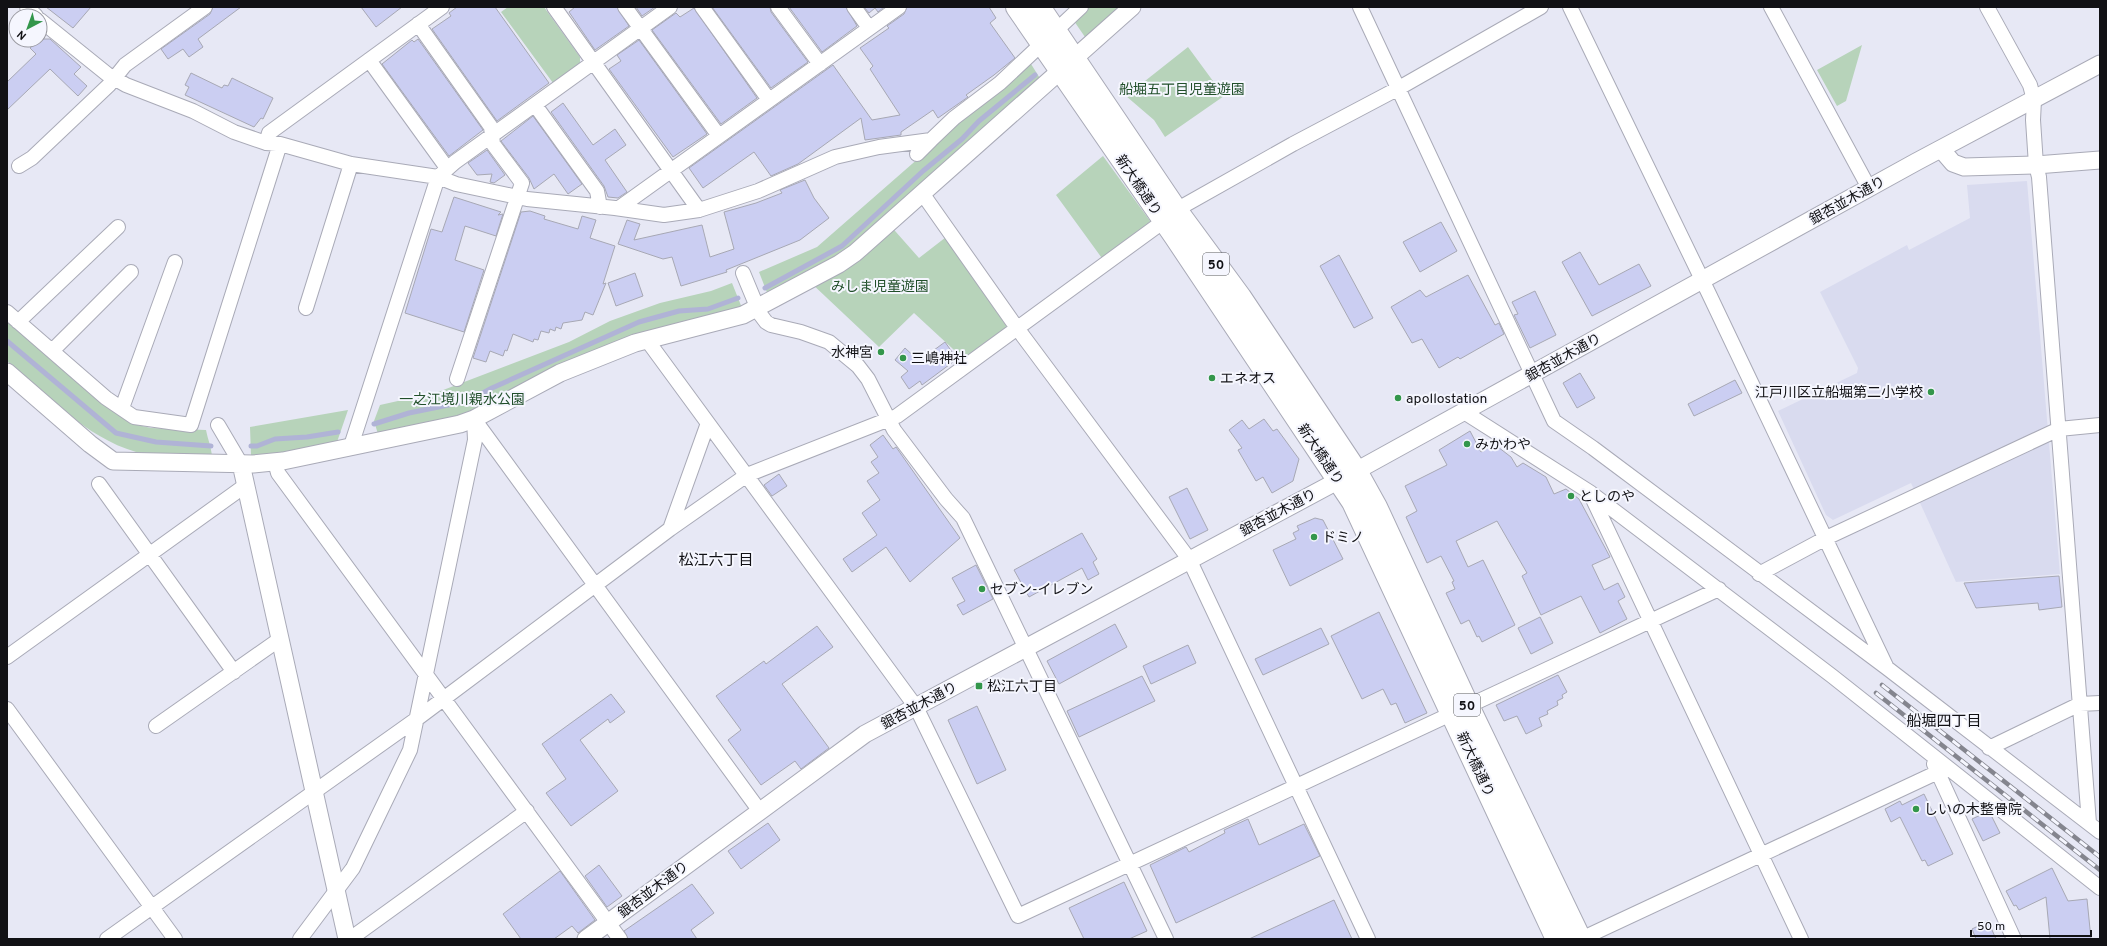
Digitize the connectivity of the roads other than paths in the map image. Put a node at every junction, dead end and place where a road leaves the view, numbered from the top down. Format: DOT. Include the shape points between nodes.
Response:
graph roads {
  1 [pos="205,7"];
  2 [pos="442,7"];
  3 [pos="554,7"];
  4 [pos="625,7"];
  5 [pos="670,7"];
  6 [pos="702,7"];
  7 [pos="778,7"];
  8 [pos="854,7"];
  9 [pos="899,7"];
  10 [pos="1016,7"];
  11 [pos="1039,7"];
  12 [pos="1081,7"];
  13 [pos="1132,7"];
  14 [pos="1360,7"];
  15 [pos="1541,7"];
  16 [pos="1570,7"];
  17 [pos="1771,7"];
  18 [pos="1987,7"];
  19 [pos="418,24"];
  20 [pos="48,26"];
  21 [pos="869,28"];
  22 [pos="640,29"];
  23 [pos="1049,38"];
  24 [pos="369,60"];
  25 [pos="594,62"];
  26 [pos="820,64"];
  27 [pos="2100,64"];
  28 [pos="1068,65"];
  29 [pos="114,78"];
  30 [pos="1399,88"];
  31 [pos="770,100"];
  32 [pos="2034,100"];
  33 [pos="535,105"];
  34 [pos="492,135"];
  35 [pos="719,136"];
  36 [pos="931,140"];
  37 [pos="273,143"];
  38 [pos="1941,149"];
  39 [pos="917,154"];
  40 [pos="2100,160"];
  41 [pos="351,164"];
  42 [pos="2036,165"];
  43 [pos="20,166"];
  44 [pos="672,171"];
  45 [pos="443,173"];
  46 [pos="1869,188"];
  47 [pos="922,193"];
  48 [pos="517,197"];
  49 [pos="600,207"];
  50 [pos="620,208"];
  51 [pos="699,210"];
  52 [pos="1170,215"];
  53 [pos="118,227"];
  54 [pos="175,262"];
  55 [pos="131,272"];
  56 [pos="743,273"];
  57 [pos="1702,280"];
  58 [pos="306,308"];
  59 [pos="757,308"];
  60 [pos="7,312"];
  61 [pos="18,322"];
  62 [pos="1018,328"];
  63 [pos="647,340"];
  64 [pos="52,351"];
  65 [pos="7,372"];
  66 [pos="1531,375"];
  67 [pos="457,379"];
  68 [pos="122,408"];
  69 [pos="1464,412"];
  70 [pos="474,418"];
  71 [pos="888,418"];
  72 [pos="708,423"];
  73 [pos="218,425"];
  74 [pos="2100,425"];
  75 [pos="2059,429"];
  76 [pos="351,446"];
  77 [pos="275,462"];
  78 [pos="241,464"];
  79 [pos="747,475"];
  80 [pos="1347,475"];
  81 [pos="99,484"];
  82 [pos="246,485"];
  83 [pos="1591,493"];
  84 [pos="670,529"];
  85 [pos="1826,538"];
  86 [pos="150,552"];
  87 [pos="1189,559"];
  88 [pos="1759,574"];
  89 [pos="594,586"];
  90 [pos="1719,589"];
  91 [pos="1651,621"];
  92 [pos="280,639"];
  93 [pos="1027,648"];
  94 [pos="7,657"];
  95 [pos="1887,668"];
  96 [pos="234,672"];
  97 [pos="425,672"];
  98 [pos="443,698"];
  99 [pos="2100,703"];
  100 [pos="2080,704"];
  101 [pos="916,707"];
  102 [pos="7,709"];
  103 [pos="1460,710"];
  104 [pos="418,718"];
  105 [pos="156,726"];
  106 [pos="1989,748"];
  107 [pos="1930,752"];
  108 [pos="1936,773"];
  109 [pos="1296,787"];
  110 [pos="315,790"];
  111 [pos="759,810"];
  112 [pos="527,811"];
  113 [pos="2089,824"];
  114 [pos="2100,832"];
  115 [pos="1761,853"];
  116 [pos="1129,864"];
  117 [pos="2100,888"];
  118 [pos="337,889"];
  119 [pos="151,906"];
  120 [pos="608,923"];
  121 [pos="107,939"];
  122 [pos="175,939"];
  123 [pos="300,939"];
  124 [pos="348,939"];
  125 [pos="586,939"];
  126 [pos="620,939"];
  127 [pos="1166,939"];
  128 [pos="1368,939"];
  129 [pos="1557,939"];
  130 [pos="1581,939"];
  131 [pos="1802,939"];
  132 [pos="2014,939"];
  1 -- 29 [label="street" via="125,65"];
  2 -- 19 [label="street"];
  3 -- 25 [label="street"];
  4 -- 22 [label="street"];
  5 -- 22 [label="street"];
  6 -- 31 [label="street"];
  7 -- 26 [label="street"];
  8 -- 21 [label="street"];
  9 -- 21 [label="street"];
  10 -- 23 [label="main road, 新大橋通り / 50"];
  11 -- 23 [label="main road, 新大橋通り / 50"];
  12 -- 23 [label="street"];
  13 -- 28 [label="street"];
  14 -- 30 [label="street"];
  15 -- 30 [label="street"];
  16 -- 57 [label="street"];
  17 -- 46 [label="street"];
  18 -- 32 [label="street" via="2030,85"];
  19 -- 24 [label="street"];
  19 -- 34 [label="street" via="491,127"];
  20 -- 29 [label="street"];
  21 -- 26 [label="street"];
  22 -- 25 [label="street"];
  22 -- 35 [label="street"];
  23 -- 28 [label="main road, 新大橋通り / 50"];
  23 -- 36 [label="street" via="1000,83 954,118"];
  24 -- 37 [label="street" via="269,133"];
  24 -- 45 [label="street"];
  25 -- 33 [label="street"];
  25 -- 44 [label="street"];
  26 -- 31 [label="street"];
  27 -- 32 [label="street, 銀杏並木通り"];
  28 -- 47 [label="street"];
  28 -- 52 [label="main road, 新大橋通り / 50"];
  29 -- 37 [label="street" via="193,111 234,132"];
  29 -- 43 [label="street" via="32,158"];
  30 -- 52 [label="street" via="1293,144"];
  30 -- 66 [label="street"];
  31 -- 35 [label="street"];
  32 -- 38 [label="street, 銀杏並木通り"];
  32 -- 42 [label="street"];
  33 -- 34 [label="street"];
  33 -- 49 [label="street" via="598,191"];
  34 -- 45 [label="street"];
  34 -- 48 [label="street" via="493,144 522,183"];
  35 -- 44 [label="street"];
  36 -- 39 [label="street"];
  36 -- 51 [label="street" via="879,147 835,157 758,191"];
  37 -- 41 [label="street"];
  37 -- 68 [label="street" via="191,425 134,417"];
  38 -- 42 [label="street" via="1952,163 1964,168"];
  38 -- 46 [label="street, 銀杏並木通り"];
  40 -- 42 [label="street"];
  41 -- 45 [label="street"];
  41 -- 58 [label="street"];
  42 -- 75 [label="street"];
  44 -- 50 [label="street"];
  44 -- 51 [label="street"];
  45 -- 48 [label="street" via="456,184"];
  45 -- 76 [label="street"];
  46 -- 57 [label="street, 銀杏並木通り"];
  47 -- 59 [label="street" via="855,253"];
  47 -- 62 [label="street"];
  48 -- 49 [label="street"];
  48 -- 67 [label="street"];
  49 -- 50 [label="street"];
  50 -- 51 [label="street" via="664,216"];
  52 -- 62 [label="street"];
  52 -- 80 [label="main road, 新大橋通り / 50"];
  53 -- 61 [label="street"];
  54 -- 68 [label="street"];
  55 -- 64 [label="street"];
  56 -- 59 [label="street"];
  57 -- 66 [label="street, 銀杏並木通り"];
  57 -- 85 [label="street"];
  59 -- 63 [label="street" via="728,320"];
  59 -- 71 [label="street" via="770,325 829,342 858,366 868,379"];
  60 -- 61 [label="street"];
  61 -- 64 [label="street"];
  62 -- 71 [label="street" via="897,416"];
  62 -- 87 [label="street"];
  63 -- 70 [label="street" via="560,373"];
  63 -- 72 [label="street"];
  64 -- 68 [label="street" via="106,398"];
  65 -- 78 [label="street" via="85,440 114,461"];
  66 -- 69 [label="street, 銀杏並木通り"];
  66 -- 88 [label="street" via="1554,421"];
  69 -- 80 [label="street, 銀杏並木通り"];
  69 -- 83 [label="street"];
  70 -- 76 [label="street" via="460,424"];
  70 -- 89 [label="street"];
  70 -- 97 [label="street" via="475,440"];
  71 -- 79 [label="street"];
  71 -- 93 [label="street" via="894,430 963,518"];
  72 -- 79 [label="street"];
  72 -- 84 [label="street"];
  73 -- 78 [label="street"];
  74 -- 75 [label="street"];
  75 -- 85 [label="street"];
  75 -- 100 [label="street"];
  76 -- 77 [label="street"];
  77 -- 78 [label="street"];
  77 -- 97 [label="street" via="278,473"];
  78 -- 82 [label="street"];
  79 -- 84 [label="street"];
  79 -- 101 [label="street"];
  80 -- 87 [label="street, 銀杏並木通り"];
  80 -- 103 [label="main road, 新大橋通り / 50" via="1360,516"];
  81 -- 86 [label="street"];
  82 -- 86 [label="street"];
  82 -- 92 [label="street"];
  83 -- 90 [label="street"];
  83 -- 91 [label="street"];
  84 -- 89 [label="street"];
  85 -- 88 [label="street"];
  85 -- 95 [label="street"];
  86 -- 94 [label="street"];
  86 -- 96 [label="street"];
  87 -- 93 [label="street, 銀杏並木通り"];
  87 -- 109 [label="street"];
  88 -- 95 [label="street"];
  89 -- 98 [label="street"];
  89 -- 111 [label="street"];
  90 -- 91 [label="street"];
  90 -- 107 [label="street"];
  91 -- 103 [label="street"];
  91 -- 115 [label="street"];
  92 -- 96 [label="street"];
  92 -- 110 [label="street"];
  93 -- 101 [label="street, 銀杏並木通り"];
  93 -- 116 [label="street"];
  95 -- 106 [label="street"];
  96 -- 105 [label="street"];
  97 -- 98 [label="street"];
  97 -- 104 [label="street"];
  98 -- 104 [label="street"];
  98 -- 112 [label="street"];
  99 -- 100 [label="street"];
  100 -- 106 [label="street"];
  100 -- 113 [label="street"];
  101 -- 111 [label="street, 銀杏並木通り" via="865,734"];
  101 -- 116 [label="street" via="1018,916"];
  102 -- 119 [label="street"];
  103 -- 109 [label="street"];
  103 -- 129 [label="main road, 新大橋通り / 50"];
  103 -- 130 [label="main road, 新大橋通り / 50"];
  104 -- 110 [label="street"];
  104 -- 118 [label="street" via="410,750 353,868"];
  106 -- 113 [label="street"];
  107 -- 108 [label="street"];
  107 -- 117 [label="street"];
  108 -- 115 [label="street"];
  108 -- 132 [label="street"];
  109 -- 116 [label="street"];
  109 -- 128 [label="street"];
  110 -- 118 [label="street"];
  110 -- 119 [label="street"];
  111 -- 120 [label="street, 銀杏並木通り"];
  112 -- 120 [label="street"];
  112 -- 124 [label="street"];
  113 -- 114 [label="street"];
  115 -- 130 [label="street"];
  115 -- 131 [label="street"];
  116 -- 127 [label="street"];
  118 -- 123 [label="street"];
  118 -- 124 [label="street"];
  119 -- 121 [label="street"];
  119 -- 122 [label="street"];
  120 -- 125 [label="street, 銀杏並木通り"];
  120 -- 126 [label="street"];
}
